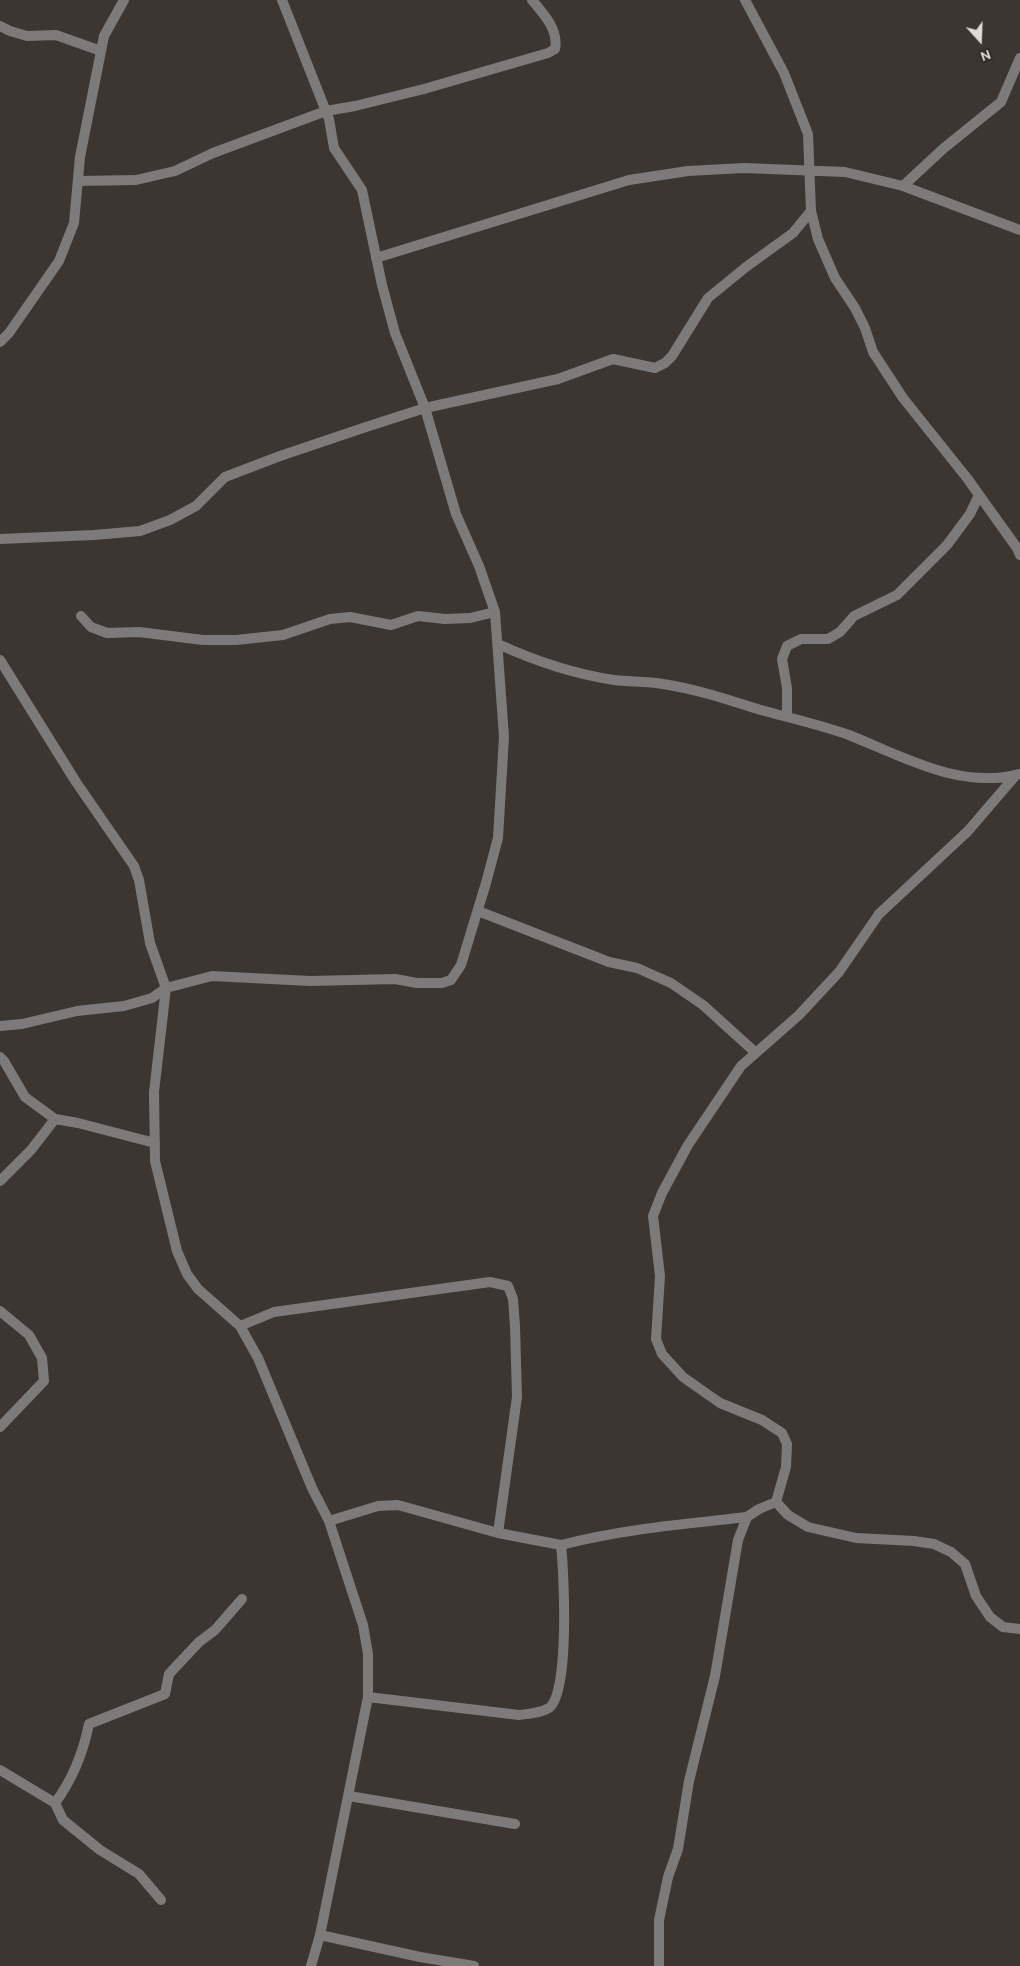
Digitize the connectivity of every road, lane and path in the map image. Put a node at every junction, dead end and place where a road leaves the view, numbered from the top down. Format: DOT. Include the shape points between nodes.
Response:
graph roads {
  1 [pos="124,0"];
  2 [pos="282,0"];
  3 [pos="532,0"];
  4 [pos="745,0"];
  5 [pos="0,26"];
  6 [pos="101,51"];
  7 [pos="1020,58"];
  8 [pos="326,111"];
  9 [pos="810,171"];
  10 [pos="79,181"];
  11 [pos="902,186"];
  12 [pos="811,211"];
  13 [pos="1019,231"];
  14 [pos="376,258"];
  15 [pos="0,342"];
  16 [pos="425,408"];
  17 [pos="979,495"];
  18 [pos="0,539"];
  19 [pos="1020,555"];
  20 [pos="495,612"];
  21 [pos="81,616"];
  22 [pos="498,644"];
  23 [pos="0,660"];
  24 [pos="787,717"];
  25 [pos="1018,774"];
  26 [pos="478,911"];
  27 [pos="166,988"];
  28 [pos="0,1026"];
  29 [pos="756,1053"];
  30 [pos="0,1057"];
  31 [pos="55,1119"];
  32 [pos="155,1143"];
  33 [pos="0,1181"];
  34 [pos="0,1311"];
  35 [pos="240,1326"];
  36 [pos="0,1427"];
  37 [pos="776,1502"];
  38 [pos="748,1517"];
  39 [pos="328,1521"];
  40 [pos="498,1533"];
  41 [pos="561,1545"];
  42 [pos="242,1599"];
  43 [pos="1020,1629"];
  44 [pos="368,1697"];
  45 [pos="0,1770"];
  46 [pos="349,1796"];
  47 [pos="55,1803"];
  48 [pos="515,1824"];
  49 [pos="161,1900"];
  50 [pos="320,1935"];
  51 [pos="311,1966"];
  52 [pos="474,1966"];
  53 [pos="659,1966"];
  1 -- 6 [label="street" via="104,36"];
  2 -- 8 [label="street"];
  3 -- 8 [label="street" via="545,16 557,41 555,49 548,53 424,89"];
  4 -- 9 [label="street" via="784,73 808,134"];
  5 -- 6 [label="street" via="27,36 56,35"];
  6 -- 10 [label="street" via="80,157"];
  7 -- 11 [label="street" via="1001,102"];
  8 -- 10 [label="street" via="213,153 175,171 136,180"];
  8 -- 14 [label="street" via="334,148 362,190"];
  9 -- 11 [label="street" via="845,172"];
  9 -- 12 [label="street"];
  9 -- 14 [label="street" via="744,168 688,171 629,180"];
  10 -- 15 [label="street" via="74,222 59,261"];
  11 -- 13 [label="street"];
  12 -- 16 [label="street" via="793,234 746,266 708,298 665,364 655,368 613,358 558,379"];
  12 -- 17 [label="street" via="818,239 835,278 855,308 873,352 903,398"];
  14 -- 16 [label="street" via="395,333"];
  16 -- 18 [label="street" via="225,477 196,506 140,531"];
  16 -- 20 [label="street" via="456,514"];
  17 -- 19 [label="street"];
  17 -- 24 [label="street" via="970,514 947,545 897,595 854,616 840,632 828,639 801,639 787,646 782,659"];
  20 -- 21 [label="street" via="470,618 418,616 391,625 350,617 336,618 283,635 236,640 203,640 139,632 107,633 91,627"];
  20 -- 22 [label="street"];
  22 -- 24 [label="street" via="553,666 613,680 662,683"];
  22 -- 26 [label="street" via="504,737 501,803 498,838"];
  23 -- 27 [label="street" via="76,782 134,866 150,943"];
  24 -- 25 [label="street" via="848,735 899,757 953,774 982,779"];
  25 -- 29 [label="street" via="968,831 879,914 839,972 799,1015"];
  26 -- 27 [label="street" via="461,965 451,980 442,983 395,979 310,981 212,976"];
  26 -- 29 [label="street" via="671,983 703,1005"];
  27 -- 28 [label="street" via="152,998 124,1006 77,1011"];
  27 -- 32 [label="street" via="154,1092"];
  29 -- 37 [label="street" via="741,1066 688,1145 653,1216 660,1276 656,1339 662,1354 683,1376 720,1402 762,1420 782,1433 787,1444 786,1467"];
  30 -- 31 [label="street" via="24,1097"];
  31 -- 32 [label="street"];
  31 -- 33 [label="street" via="31,1150"];
  32 -- 35 [label="street" via="156,1161 177,1251 187,1274 198,1289"];
  34 -- 36 [label="street" via="29,1335 42,1358 44,1381"];
  35 -- 39 [label="street" via="258,1358"];
  35 -- 40 [label="street" via="274,1312 490,1282 508,1286 513,1299 517,1397"];
  37 -- 38 [label="street"];
  37 -- 43 [label="street" via="788,1515 808,1526 856,1538 914,1540 951,1552 965,1564 976,1596 990,1617 1003,1627"];
  38 -- 41 [label="street" via="640,1528"];
  38 -- 53 [label="street" via="738,1540 715,1676 689,1781 678,1849 659,1920"];
  39 -- 40 [label="street" via="378,1506 398,1506"];
  39 -- 44 [label="street" via="364,1625"];
  40 -- 41 [label="street"];
  41 -- 44 [label="street" via="565,1620 559,1686 550,1707 520,1715"];
  42 -- 47 [label="street" via="169,1674 166,1694 89,1724 84,1750"];
  44 -- 46 [label="street"];
  45 -- 47 [label="street"];
  46 -- 48 [label="street"];
  46 -- 50 [label="street"];
  47 -- 49 [label="street" via="63,1820 100,1850 139,1874"];
  50 -- 51 [label="street"];
  50 -- 52 [label="street"];
}
